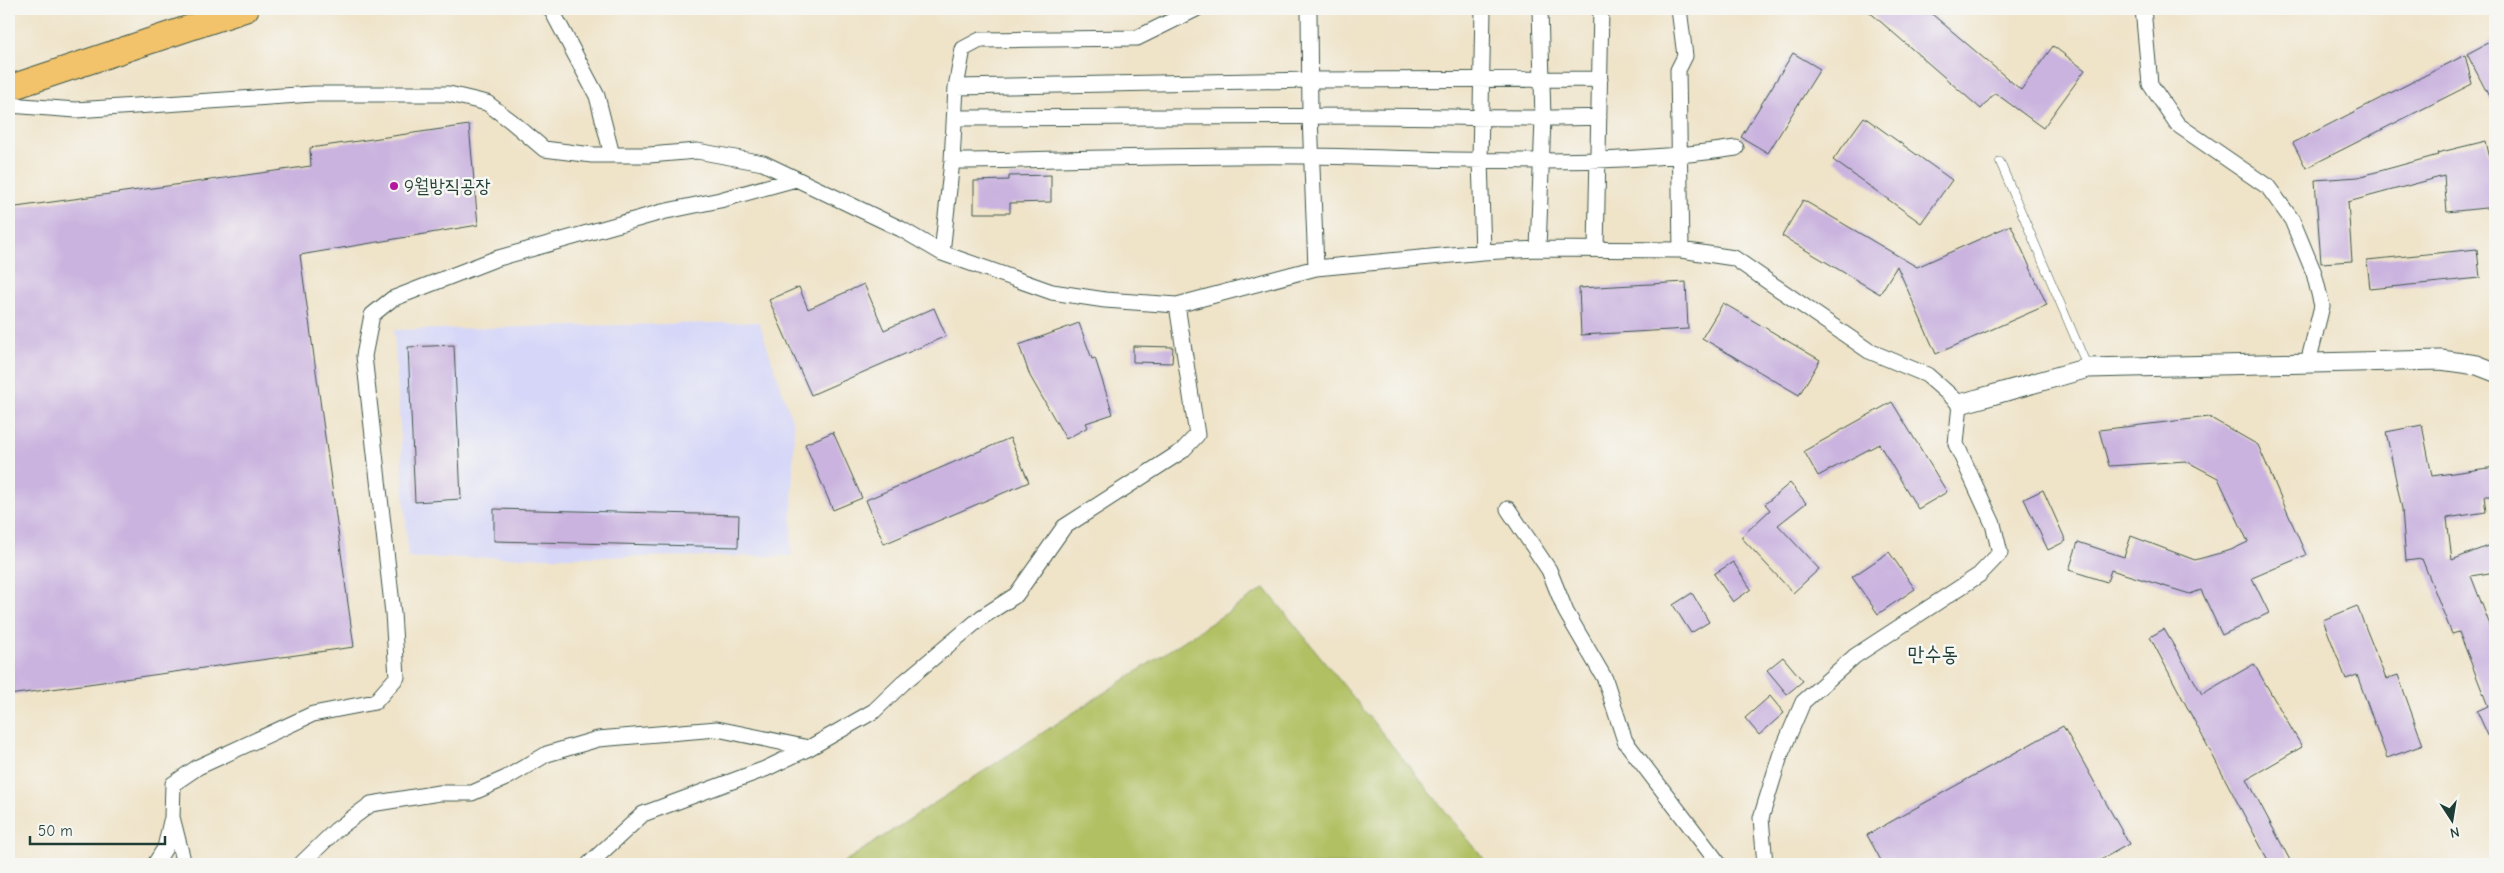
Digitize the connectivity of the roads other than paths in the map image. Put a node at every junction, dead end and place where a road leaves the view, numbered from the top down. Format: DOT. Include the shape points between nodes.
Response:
graph roads {
  1 [pos="246,9"];
  2 [pos="550,9"];
  3 [pos="1196,9"];
  4 [pos="1309,9"];
  5 [pos="1483,9"];
  6 [pos="1540,9"];
  7 [pos="1601,9"];
  8 [pos="1679,9"];
  9 [pos="2143,9"];
  10 [pos="1541,78"];
  11 [pos="1481,79"];
  12 [pos="1600,79"];
  13 [pos="1309,80"];
  14 [pos="956,87"];
  15 [pos="9,88"];
  16 [pos="9,105"];
  17 [pos="1310,116"];
  18 [pos="1481,116"];
  19 [pos="1599,117"];
  20 [pos="956,118"];
  21 [pos="1543,119"];
  22 [pos="1736,148"];
  23 [pos="612,155"];
  24 [pos="1312,156"];
  25 [pos="1680,156"];
  26 [pos="1480,160"];
  27 [pos="1542,160"];
  28 [pos="1598,160"];
  29 [pos="952,161"];
  30 [pos="2000,162"];
  31 [pos="796,178"];
  32 [pos="1596,249"];
  33 [pos="1538,250"];
  34 [pos="1682,250"];
  35 [pos="1483,252"];
  36 [pos="942,253"];
  37 [pos="1316,268"];
  38 [pos="1177,305"];
  39 [pos="2308,363"];
  40 [pos="2088,368"];
  41 [pos="2495,372"];
  42 [pos="1960,404"];
  43 [pos="1508,508"];
  44 [pos="809,748"];
  45 [pos="172,817"];
  46 [pos="155,864"];
  47 [pos="184,864"];
  48 [pos="301,864"];
  49 [pos="589,864"];
  50 [pos="1719,864"];
  51 [pos="1765,864"];
  1 -- 15 [label="main road"];
  2 -- 23 [label="street" via="597,96"];
  3 -- 14 [label="street" via="1137,38 980,40 962,50"];
  4 -- 13 [label="street"];
  5 -- 11 [label="street"];
  6 -- 10 [label="street"];
  7 -- 12 [label="street"];
  8 -- 25 [label="street" via="1685,56 1678,70"];
  9 -- 39 [label="street" via="2150,84 2178,125 2268,187 2292,220 2314,273 2322,306"];
  10 -- 11 [label="street"];
  10 -- 12 [label="street"];
  10 -- 21 [label="street"];
  11 -- 13 [label="street"];
  11 -- 18 [label="street"];
  12 -- 19 [label="street"];
  13 -- 14 [label="street"];
  13 -- 17 [label="street"];
  14 -- 20 [label="street"];
  16 -- 23 [label="street" via="76,110 313,94 449,94 486,103 544,149"];
  17 -- 18 [label="street"];
  17 -- 20 [label="street"];
  17 -- 24 [label="street"];
  18 -- 21 [label="street"];
  18 -- 26 [label="street"];
  19 -- 21 [label="street"];
  19 -- 28 [label="street"];
  20 -- 29 [label="street"];
  21 -- 27 [label="street"];
  22 -- 25 [label="street"];
  23 -- 31 [label="street" via="697,151 763,163"];
  24 -- 26 [label="street"];
  24 -- 29 [label="street"];
  24 -- 37 [label="street"];
  25 -- 28 [label="street"];
  25 -- 34 [label="street"];
  26 -- 27 [label="street"];
  26 -- 35 [label="street"];
  27 -- 28 [label="street"];
  27 -- 33 [label="street"];
  28 -- 32 [label="street"];
  29 -- 36 [label="street"];
  30 -- 40 [label="lane"];
  31 -- 36 [label="street" via="901,229"];
  31 -- 45 [label="street" via="495,259 392,299 372,315 364,356 393,612 397,677 375,702 314,714 198,767 173,784"];
  32 -- 33 [label="street"];
  32 -- 34 [label="street"];
  33 -- 35 [label="street"];
  34 -- 42 [label="street" via="1734,258 1869,350 1927,375"];
  35 -- 37 [label="street"];
  36 -- 38 [label="street" via="1052,292"];
  37 -- 38 [label="street"];
  38 -- 44 [label="street" via="1197,435 1182,451 1064,528 1016,595 961,634 874,711"];
  39 -- 40 [label="street"];
  39 -- 41 [label="street" via="2441,360 2477,365"];
  40 -- 42 [label="street"];
  42 -- 51 [label="street" via="1956,444 1992,524 2000,553 1979,575 1855,656 1803,702 1780,756 1761,818"];
  43 -- 50 [label="street" via="1549,570 1566,612 1604,679 1625,741"];
  44 -- 48 [label="street" via="717,729 598,739 547,754 472,793 438,793 372,804 336,830"];
  44 -- 49 [label="street" via="765,769 643,814"];
  45 -- 46 [label="street" via="165,848"];
  45 -- 47 [label="street"];
}
